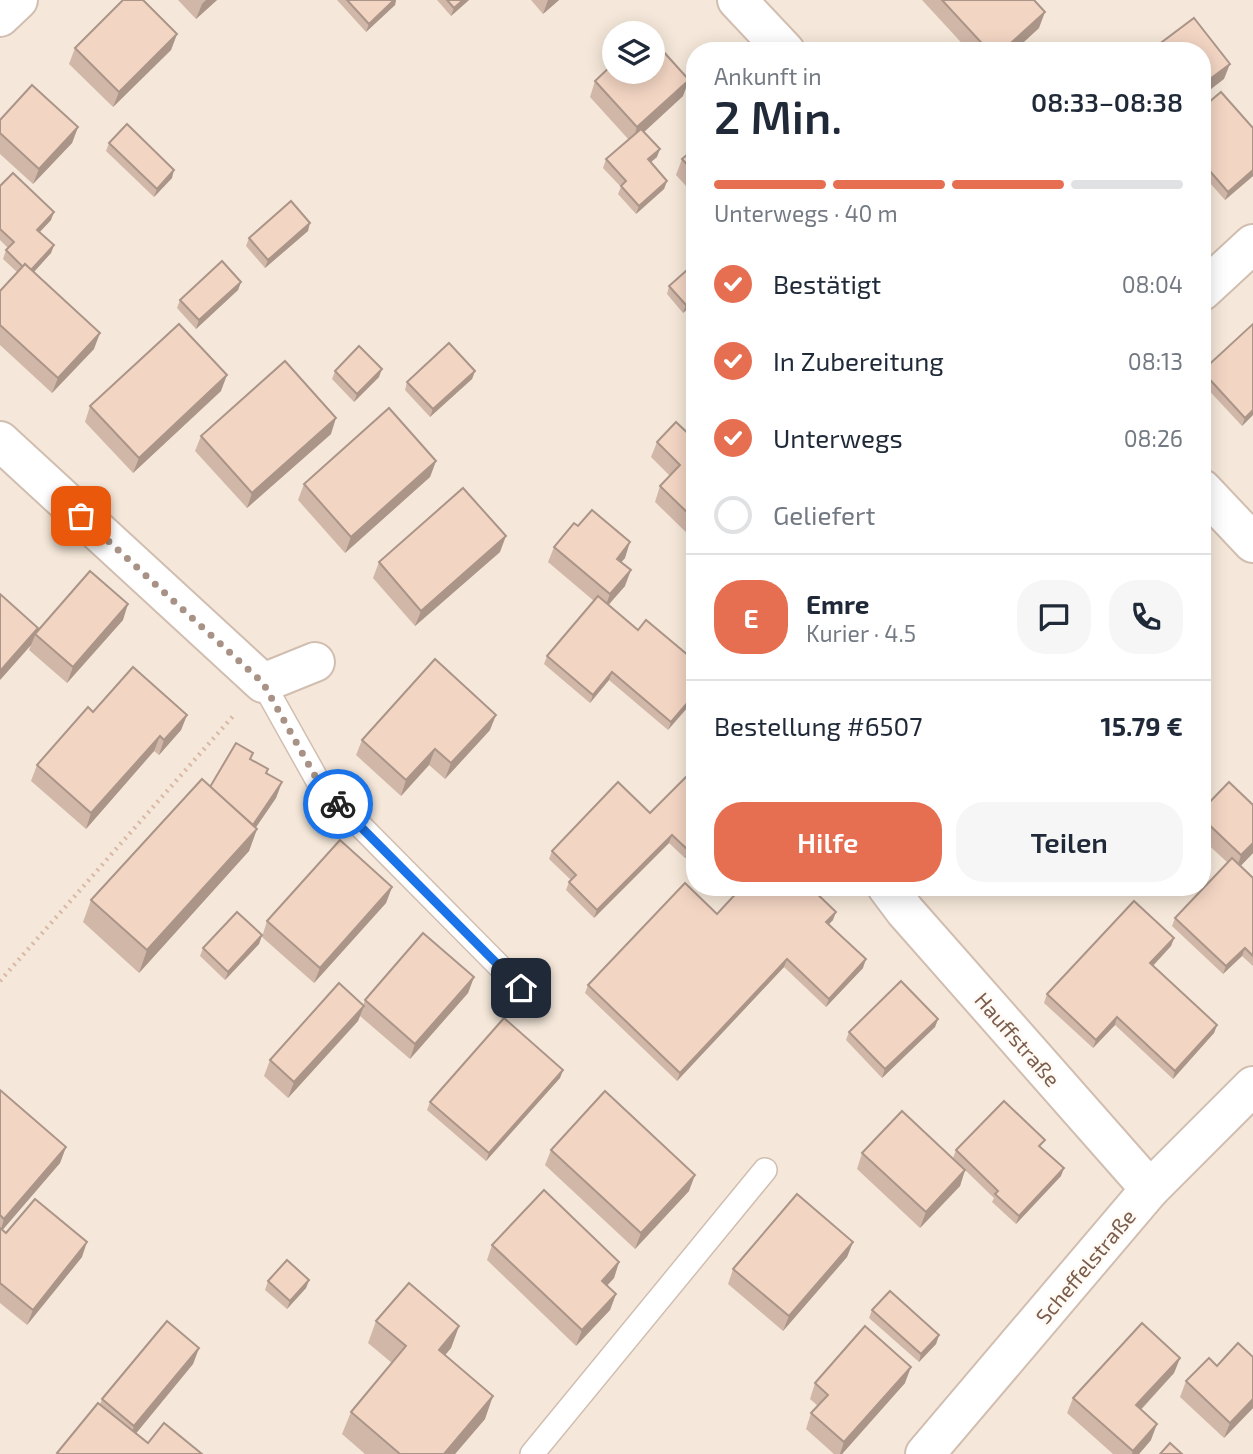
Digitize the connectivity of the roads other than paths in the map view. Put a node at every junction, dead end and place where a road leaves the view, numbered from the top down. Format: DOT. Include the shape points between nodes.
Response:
graph roads {
  1 [pos="18,0"];
  2 [pos="737,0"];
  3 [pos="0,18"];
  4 [pos="777,42"];
  5 [pos="1253,244"];
  6 [pos="1211,282"];
  7 [pos="0,441"];
  8 [pos="1211,499"];
  9 [pos="1253,543"];
  10 [pos="315,662"];
  11 [pos="263,683"];
  12 [pos="894,896"];
  13 [pos="521,988"];
  14 [pos="1253,1086"];
  15 [pos="765,1170"];
  16 [pos="1150,1189"];
  17 [pos="532,1454"];
  18 [pos="925,1454"];
  1 -- 3 [label="street"];
  2 -- 4 [label="street"];
  5 -- 6 [label="street"];
  7 -- 11 [label="street"];
  8 -- 9 [label="street"];
  10 -- 11 [label="street"];
  11 -- 13 [label="lane" via="320,785"];
  12 -- 16 [label="street, Hauffstraße"];
  14 -- 16 [label="street, Scheffelstraße"];
  15 -- 17 [label="lane"];
  16 -- 18 [label="street, Scheffelstraße"];
}
